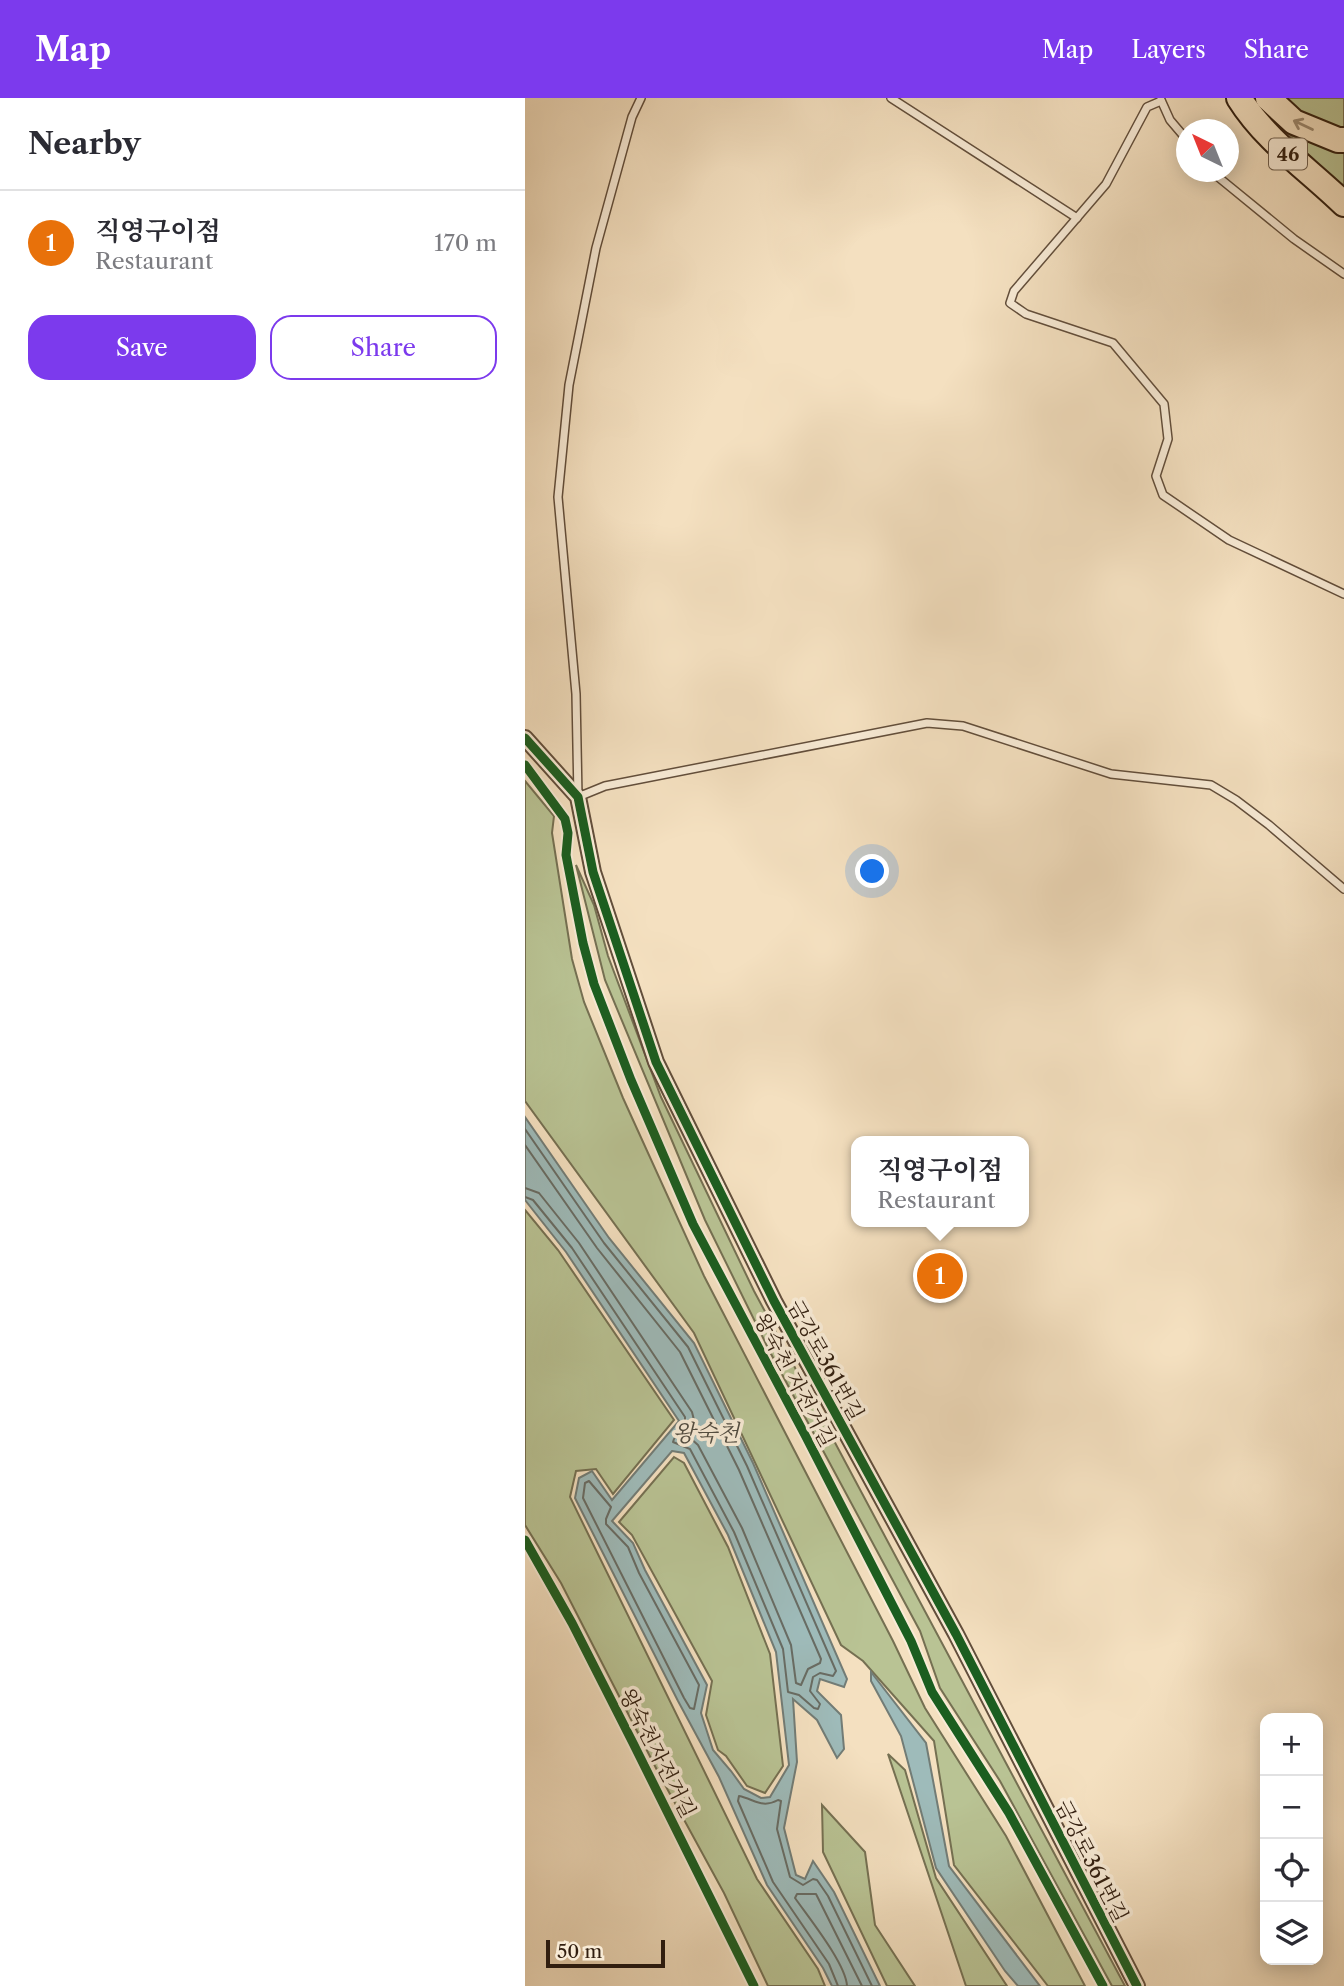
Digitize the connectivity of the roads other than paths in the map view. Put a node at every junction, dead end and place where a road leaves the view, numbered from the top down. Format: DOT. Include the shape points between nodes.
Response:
graph roads {
  1 [pos="641,98"];
  2 [pos="891,98"];
  3 [pos="1239,98"];
  4 [pos="1268,98"];
  5 [pos="1161,100"];
  6 [pos="1176,127"];
  7 [pos="1344,140"];
  8 [pos="1224,182"];
  9 [pos="1344,204"];
  10 [pos="1077,218"];
  11 [pos="1344,274"];
  12 [pos="1344,594"];
  13 [pos="525,738"];
  14 [pos="578,797"];
  15 [pos="1344,889"];
  16 [pos="1137,1986"];
  1 -- 14 [label="lane" via="596,248 569,385 558,497 576,694"];
  2 -- 10 [label="lane"];
  3 -- 9 [label="highway, 46" via="1282,149"];
  7 -- 4 [label="highway, one-way" via="1294,122"];
  5 -- 6 [label="lane"];
  5 -- 10 [label="lane" via="1147,107 1106,184"];
  8 -- 11 [label="lane"];
  10 -- 12 [label="lane" via="1014,291 1010,303 1026,314 1112,343 1164,404 1168,439 1156,476 1163,495 1229,540"];
  13 -- 14 [label="street"];
  14 -- 15 [label="lane" via="605,786 873,732 927,723 963,726 1111,774 1211,785 1269,825"];
  14 -- 16 [label="street, 금강로361번길" via="593,872 656,1062 774,1301 956,1633"];
}
